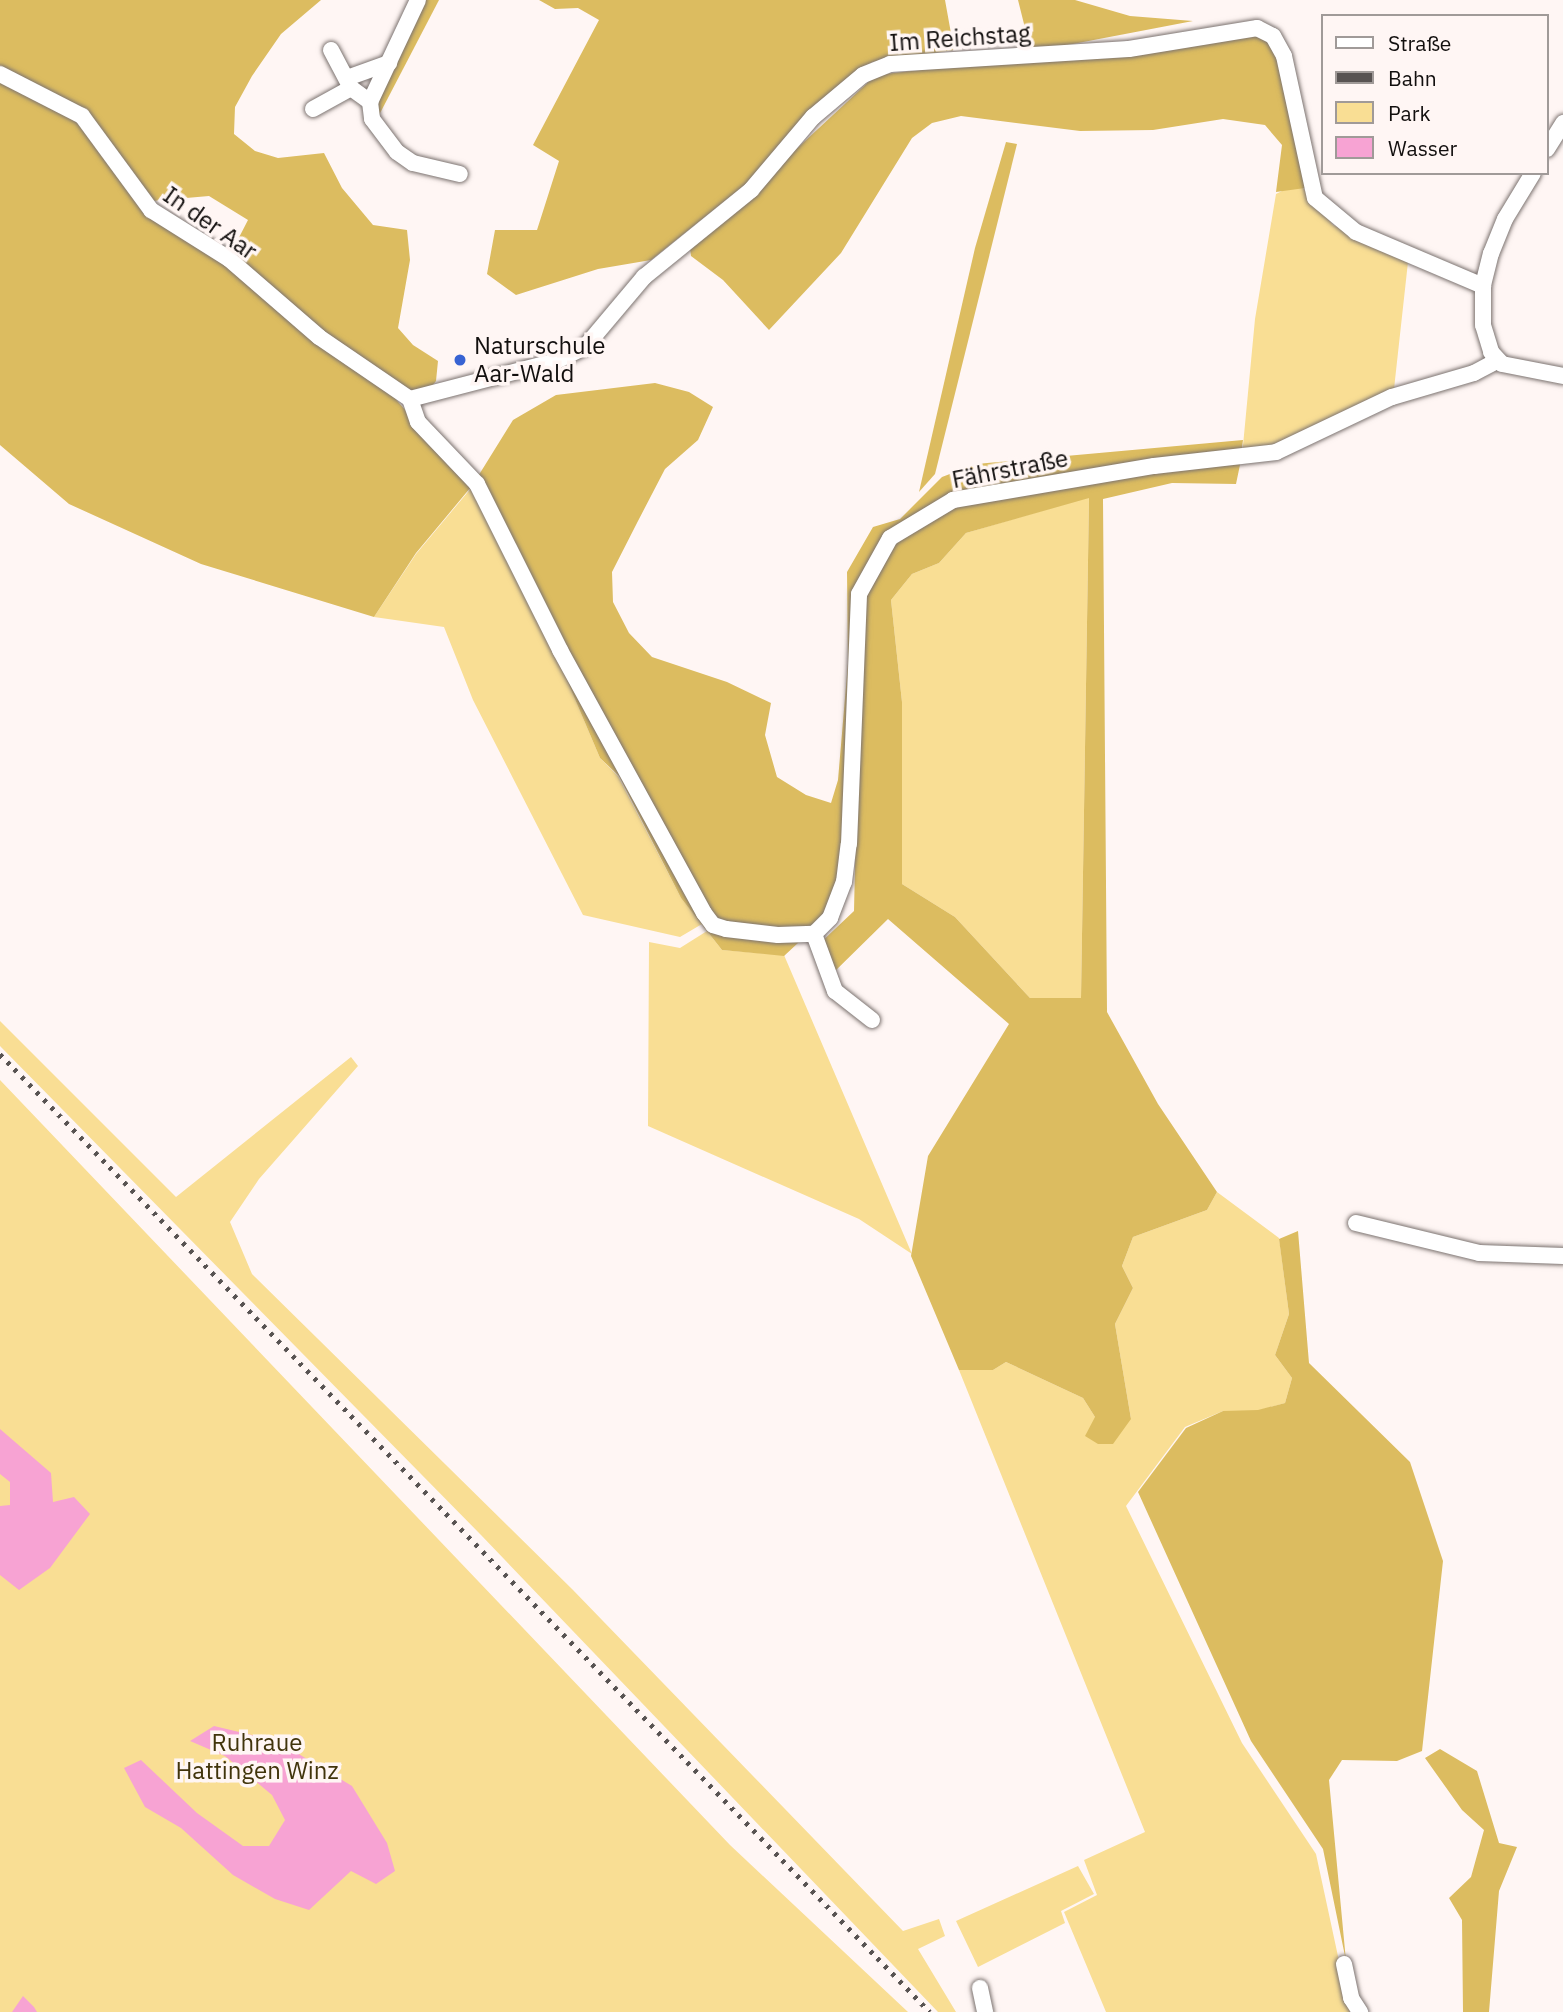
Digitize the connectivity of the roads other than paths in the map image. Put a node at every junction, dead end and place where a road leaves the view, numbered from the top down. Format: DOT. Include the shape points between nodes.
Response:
graph roads {
  1 [pos="418,0"];
  2 [pos="331,50"];
  3 [pos="389,62"];
  4 [pos="0,74"];
  5 [pos="349,83"];
  6 [pos="370,102"];
  7 [pos="313,109"];
  8 [pos="1563,123"];
  9 [pos="1549,146"];
  10 [pos="460,174"];
  11 [pos="1532,175"];
  12 [pos="1483,286"];
  13 [pos="1498,360"];
  14 [pos="1563,376"];
  15 [pos="410,399"];
  16 [pos="814,933"];
  17 [pos="872,1020"];
  18 [pos="1356,1223"];
  19 [pos="1563,1256"];
  20 [pos="1344,1964"];
  21 [pos="980,1988"];
  22 [pos="985,2012"];
  23 [pos="1360,2012"];
  1 -- 3 [label="street"];
  2 -- 5 [label="street"];
  3 -- 5 [label="street"];
  3 -- 6 [label="street"];
  4 -- 15 [label="street, In der Aar" via="82,116 142,203 229,259 319,337"];
  5 -- 6 [label="street"];
  5 -- 7 [label="street"];
  6 -- 10 [label="street" via="372,118 397,152 413,163"];
  8 -- 9 [label="street"];
  11 -- 12 [label="street" via="1500,228"];
  12 -- 13 [label="street" via="1487,341"];
  12 -- 15 [label="street, Im Reichstag" via="1356,232 1315,198 1283,56 1273,36 1257,28 1141,48 890,64 863,75 828,103 751,190 644,276 585,347 556,362"];
  13 -- 14 [label="street" via="1514,369"];
  13 -- 16 [label="street, Fährstraße" via="1474,373 1392,397 1276,452 1154,466 953,500 890,538 859,594 844,882 830,918"];
  15 -- 16 [label="street" via="418,422 477,484 560,650 704,914 713,925 726,929"];
  16 -- 17 [label="street" via="835,991"];
  18 -- 19 [label="street" via="1479,1253"];
  20 -- 23 [label="street" via="1350,1998"];
  21 -- 22 [label="street"];
}
